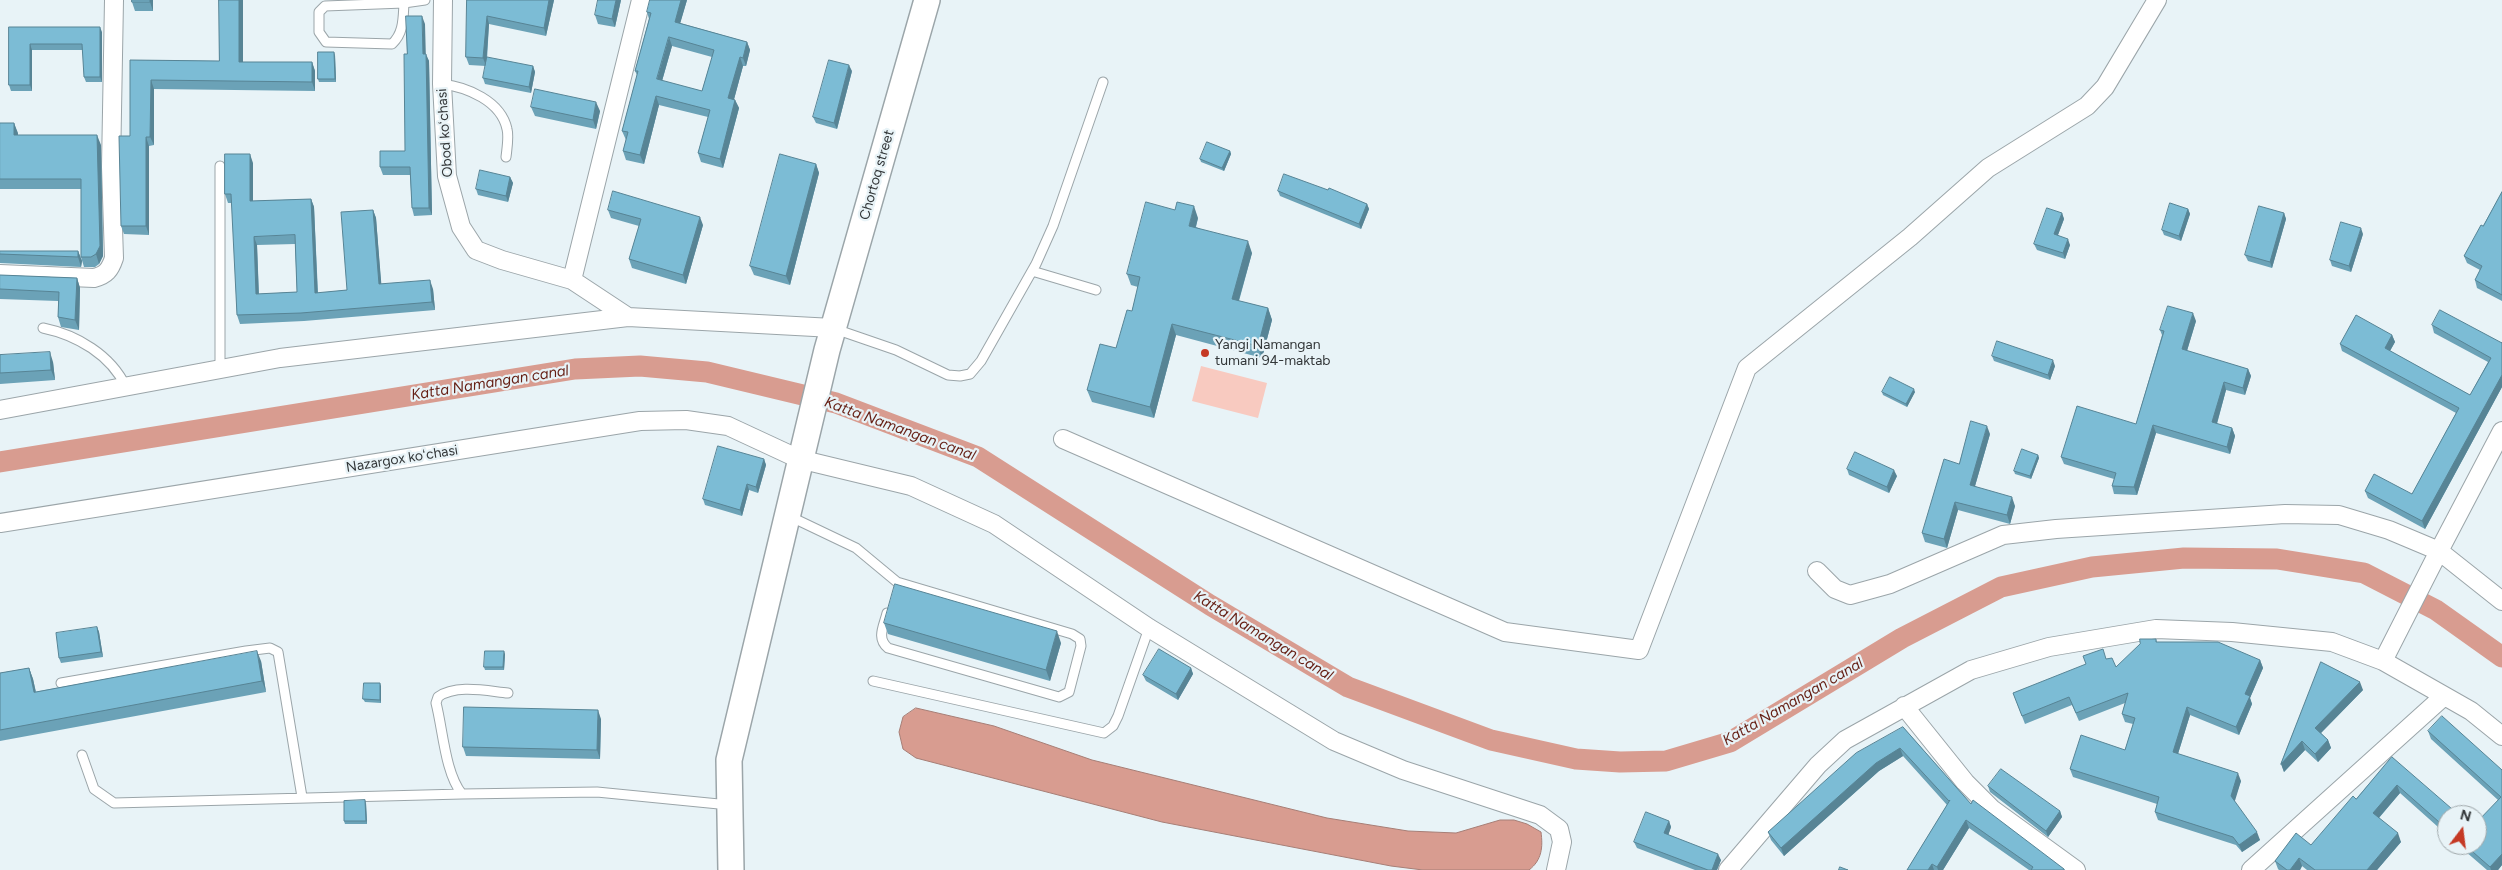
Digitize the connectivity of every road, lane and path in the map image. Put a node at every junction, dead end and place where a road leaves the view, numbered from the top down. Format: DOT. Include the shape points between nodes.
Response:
graph roads {
  1 [pos="114,0"];
  2 [pos="425,0"];
  3 [pos="443,0"];
  4 [pos="640,0"];
  5 [pos="927,0"];
  6 [pos="2157,0"];
  7 [pos="404,4"];
  8 [pos="1103,82"];
  9 [pos="442,84"];
  10 [pos="506,156"];
  11 [pos="220,166"];
  12 [pos="1032,272"];
  13 [pos="0,274"];
  14 [pos="572,280"];
  15 [pos="1096,290"];
  16 [pos="628,317"];
  17 [pos="43,328"];
  18 [pos="830,339"];
  19 [pos="220,370"];
  20 [pos="126,387"];
  21 [pos="0,410"];
  22 [pos="2502,431"];
  23 [pos="1063,439"];
  24 [pos="801,453"];
  25 [pos="786,515"];
  26 [pos="0,523"];
  27 [pos="2439,551"];
  28 [pos="1817,571"];
  29 [pos="894,591"];
  30 [pos="2502,601"];
  31 [pos="1148,628"];
  32 [pos="2387,654"];
  33 [pos="873,681"];
  34 [pos="61,682"];
  35 [pos="508,693"];
  36 [pos="2444,696"];
  37 [pos="1904,706"];
  38 [pos="2502,736"];
  39 [pos="82,756"];
  40 [pos="462,794"];
  41 [pos="302,797"];
  42 [pos="730,805"];
  43 [pos="731,870"];
  44 [pos="1556,870"];
  45 [pos="1728,870"];
  46 [pos="2076,870"];
  47 [pos="2251,870"];
  1 -- 13 [label="street" via="111,167 114,258 111,268 105,275 94,278"];
  2 -- 7 [label="lane"];
  3 -- 9 [label="street, Obod koʻchasi"];
  4 -- 14 [label="street"];
  5 -- 18 [label="main road, Chortoq street"];
  6 -- 23 [label="street" via="2105,87 2087,106 1988,168 1910,237 1747,368 1639,650 1506,632"];
  7 -- 7 [label="lane" via="325,6 319,12 319,32 326,42 392,44 403,26"];
  8 -- 12 [label="lane" via="1052,226"];
  9 -- 10 [label="lane" via="467,89 500,112 508,130"];
  9 -- 14 [label="street, Obod koʻchasi" via="447,176 461,227 476,250"];
  11 -- 19 [label="lane"];
  12 -- 15 [label="lane"];
  12 -- 18 [label="lane" via="981,361 970,374 948,374 896,350"];
  14 -- 16 [label="street, Obod koʻchasi"];
  16 -- 18 [label="street"];
  16 -- 19 [label="street" via="290,357"];
  17 -- 20 [label="lane" via="73,337 105,358 118,371"];
  18 -- 24 [label="main road, Chortoq street"];
  19 -- 20 [label="street"];
  20 -- 21 [label="street"];
  22 -- 27 [label="street"];
  24 -- 25 [label="main road, Chortoq street"];
  24 -- 26 [label="street, Nazargox koʻchasi" via="728,426 686,420 640,421"];
  24 -- 31 [label="street, Nazargox koʻchasi" via="911,486 994,524"];
  25 -- 29 [label="lane" via="856,548"];
  25 -- 42 [label="main road, Chortoq street" via="728,760"];
  27 -- 28 [label="street" via="2389,530 2339,515 2285,514 2056,529 2003,536 1890,584 1850,596 1835,589"];
  27 -- 30 [label="street"];
  27 -- 32 [label="street"];
  29 -- 29 [label="lane" via="880,638 888,648 1059,697 1069,692 1081,646 1080,639 1072,634"];
  31 -- 33 [label="lane" via="1118,716 1104,734"];
  31 -- 44 [label="street, Nazargox koʻchasi" via="1334,741 1403,770 1540,815 1559,829 1562,842"];
  32 -- 36 [label="street"];
  32 -- 37 [label="street" via="2332,642 2232,632 2156,629 2049,647 1971,670"];
  34 -- 41 [label="lane" via="270,648 278,652"];
  35 -- 40 [label="lane" via="467,689 443,692 438,697 436,703 452,776"];
  36 -- 38 [label="street" via="2471,711"];
  36 -- 47 [label="street"];
  37 -- 45 [label="street" via="1845,740 1818,765"];
  37 -- 46 [label="street" via="1965,782 1992,809"];
  39 -- 41 [label="lane" via="94,789 114,803"];
  40 -- 41 [label="lane"];
  40 -- 42 [label="lane" via="597,792"];
  42 -- 43 [label="main road, Chortoq street"];
}
